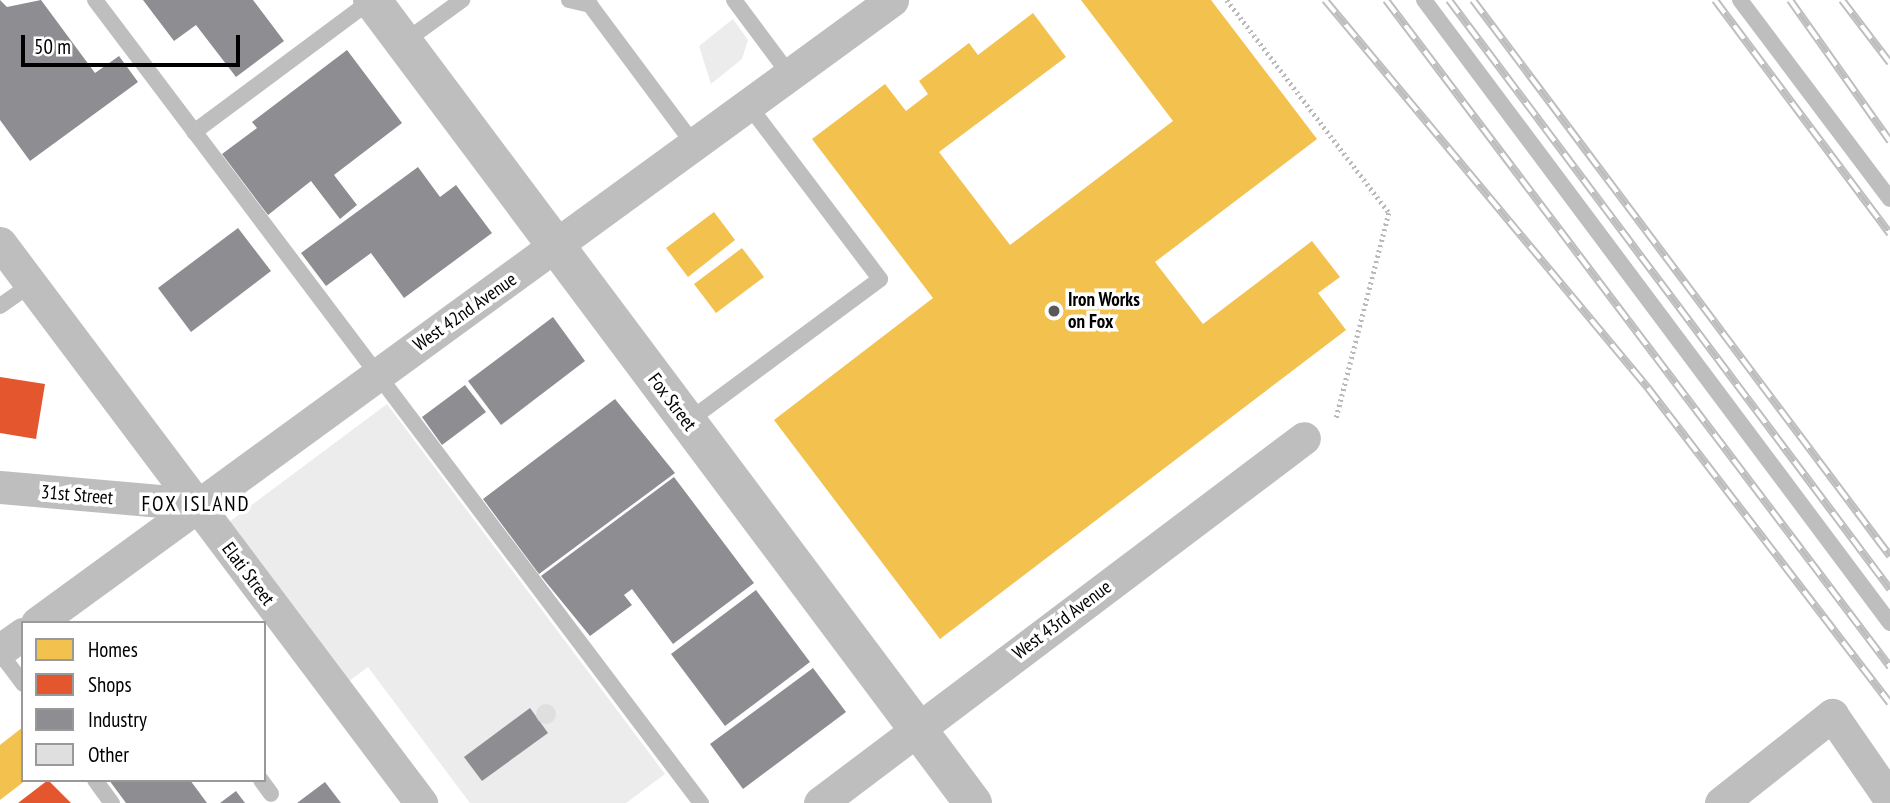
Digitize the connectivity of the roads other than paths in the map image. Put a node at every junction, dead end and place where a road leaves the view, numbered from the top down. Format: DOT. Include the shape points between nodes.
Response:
graph roads {
  1 [pos="95,0"];
  2 [pos="372,0"];
  3 [pos="462,0"];
  4 [pos="569,0"];
  5 [pos="734,0"];
  6 [pos="892,0"];
  7 [pos="1424,0"];
  8 [pos="1740,0"];
  9 [pos="404,42"];
  10 [pos="790,75"];
  11 [pos="749,106"];
  12 [pos="194,132"];
  13 [pos="695,146"];
  14 [pos="1890,199"];
  15 [pos="0,243"];
  16 [pos="557,247"];
  17 [pos="30,284"];
  18 [pos="0,306"];
  19 [pos="377,374"];
  20 [pos="687,422"];
  21 [pos="1304,438"];
  22 [pos="0,487"];
  23 [pos="196,504"];
  24 [pos="40,621"];
  25 [pos="272,622"];
  26 [pos="1890,623"];
  27 [pos="21,636"];
  28 [pos="0,652"];
  29 [pos="21,681"];
  30 [pos="917,730"];
  31 [pos="96,782"];
  32 [pos="262,782"];
  33 [pos="271,794"];
  34 [pos="839,798"];
  35 [pos="1890,799"];
  36 [pos="112,803"];
  37 [pos="421,803"];
  38 [pos="701,803"];
  39 [pos="973,803"];
  40 [pos="1721,803"];
  1 -- 12 [label="lane"];
  2 -- 9 [label="street, Fox Street"];
  2 -- 12 [label="lane"];
  3 -- 9 [label="lane"];
  4 -- 13 [label="lane" via="590,5"];
  5 -- 10 [label="lane"];
  6 -- 10 [label="street, West 42nd Avenue"];
  7 -- 26 [label="lane"];
  8 -- 14 [label="lane"];
  9 -- 16 [label="street, Fox Street"];
  10 -- 11 [label="street, West 42nd Avenue"];
  11 -- 13 [label="street, West 42nd Avenue"];
  11 -- 20 [label="lane" via="880,279"];
  12 -- 19 [label="lane"];
  13 -- 16 [label="street, West 42nd Avenue"];
  15 -- 17 [label="street, Elati Street"];
  16 -- 19 [label="street, West 42nd Avenue"];
  16 -- 20 [label="street, Fox Street"];
  17 -- 18 [label="lane"];
  17 -- 23 [label="street, Elati Street"];
  19 -- 23 [label="street, West 42nd Avenue"];
  19 -- 38 [label="lane"];
  20 -- 30 [label="street, Fox Street"];
  21 -- 30 [label="street, West 43rd Avenue"];
  22 -- 23 [label="street, 31st Street"];
  23 -- 24 [label="street, West 42nd Avenue"];
  23 -- 25 [label="street, Elati Street"];
  25 -- 37 [label="street, Elati Street"];
  27 -- 28 [label="street"];
  28 -- 29 [label="lane"];
  30 -- 34 [label="street, West 43rd Avenue"];
  30 -- 39 [label="street, Fox Street"];
  31 -- 36 [label="lane"];
  32 -- 33 [label="lane"];
  35 -- 40 [label="street" via="1832,715"];
}
